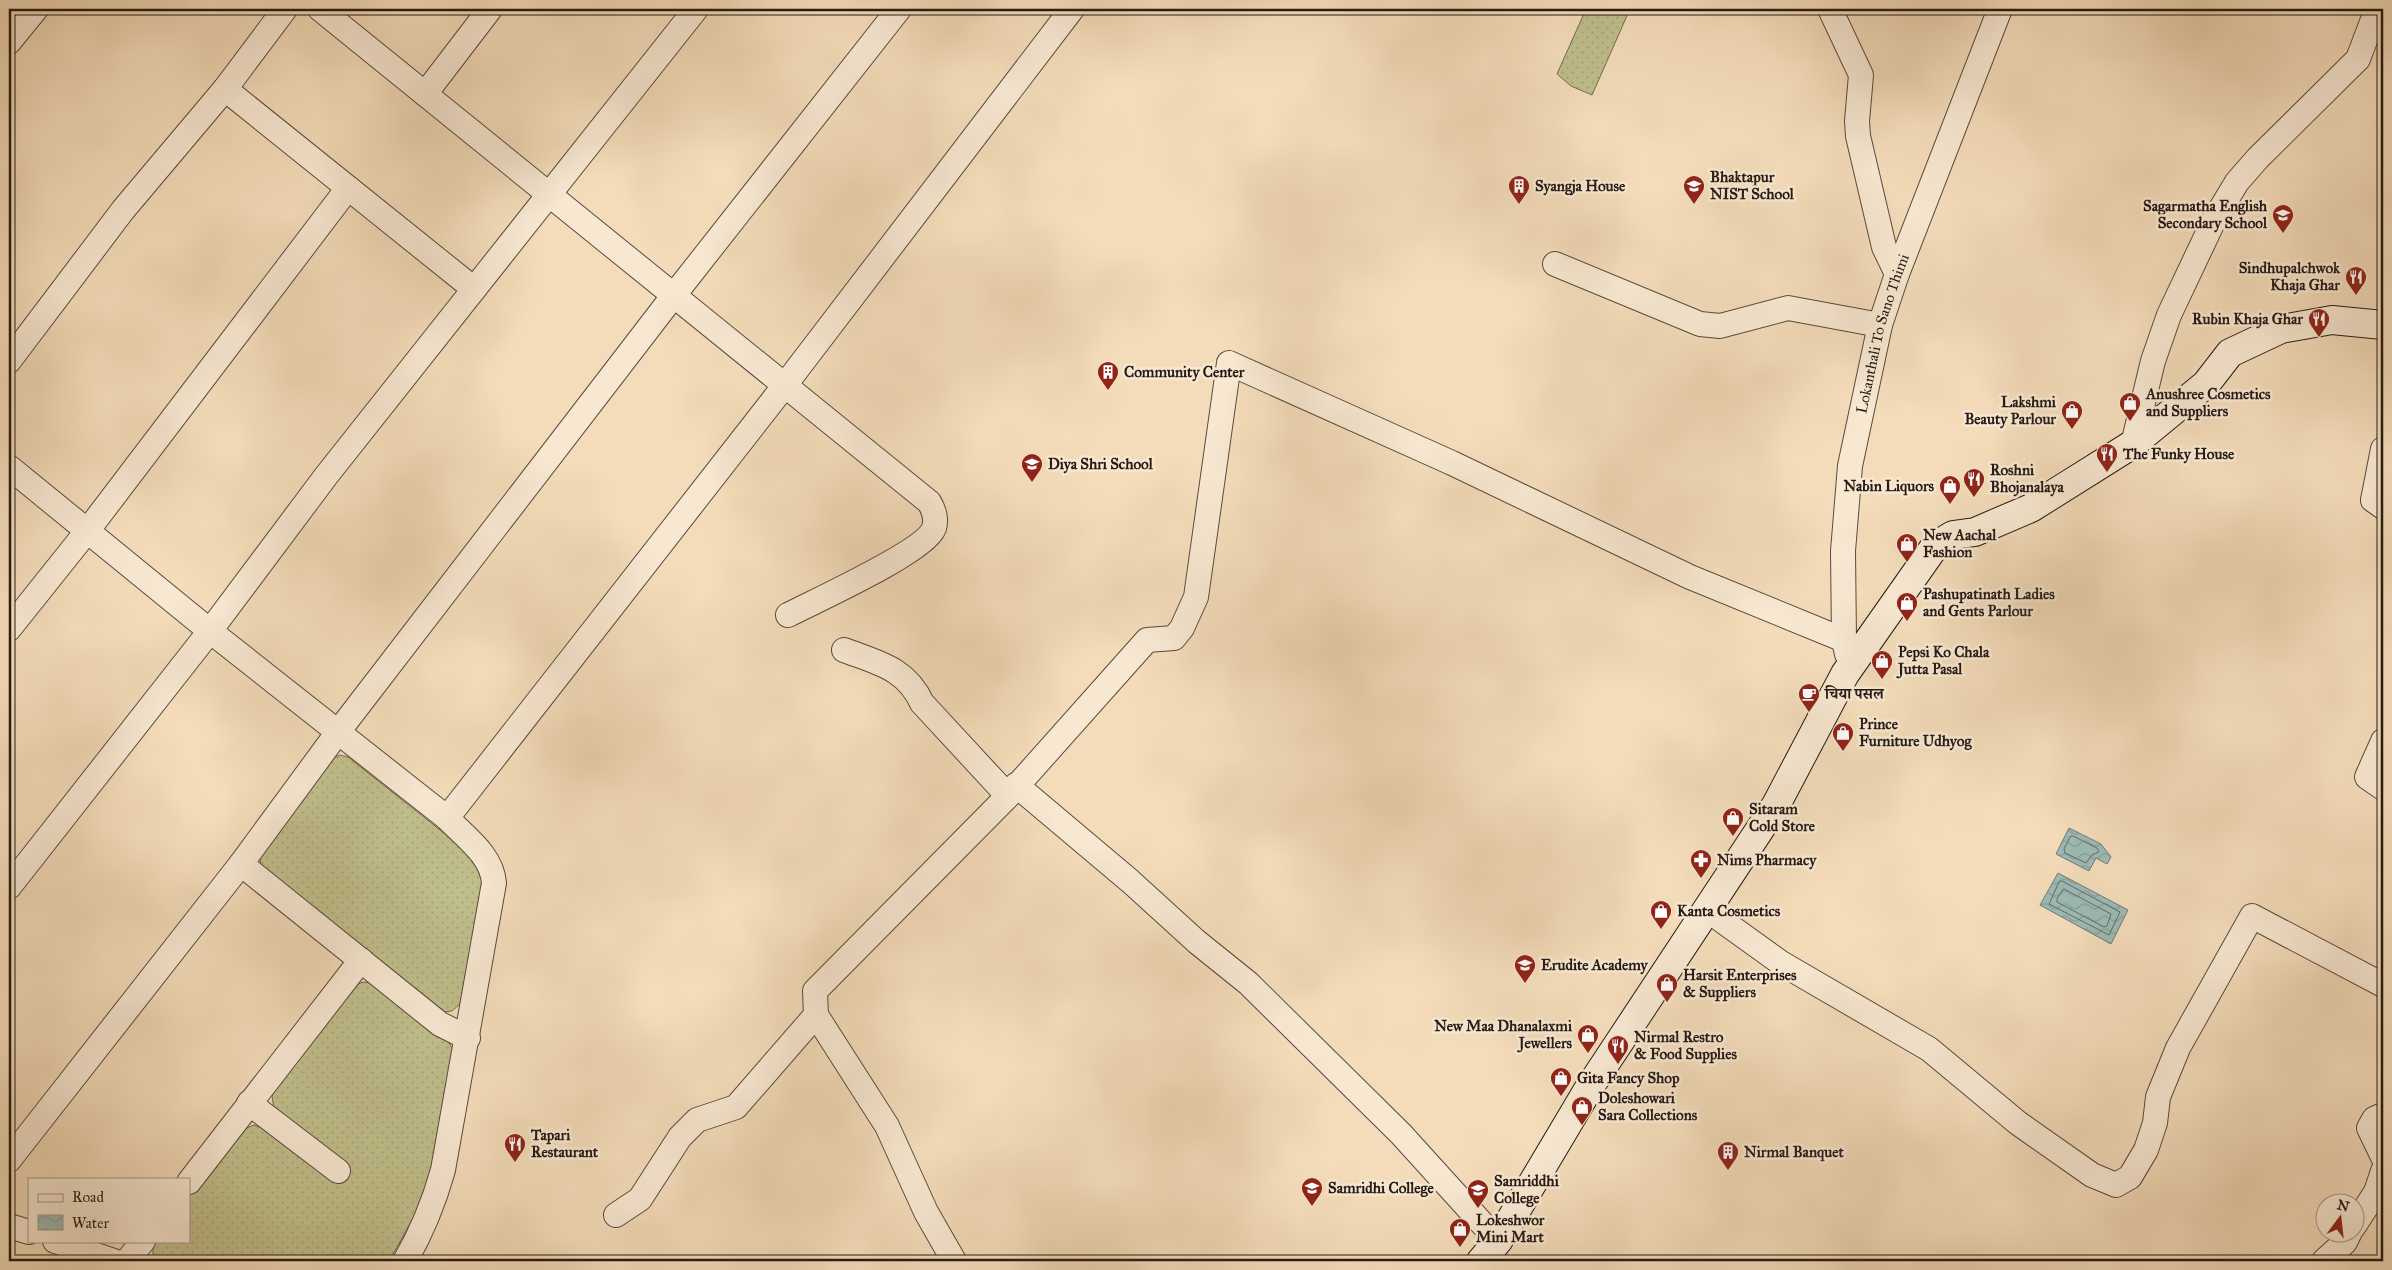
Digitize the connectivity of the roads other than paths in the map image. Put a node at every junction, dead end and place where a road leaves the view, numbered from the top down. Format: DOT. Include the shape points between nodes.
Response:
graph roads {
  1 [pos="36,9"];
  2 [pos="285,9"];
  3 [pos="320,9"];
  4 [pos="490,9"];
  5 [pos="696,9"];
  6 [pos="899,9"];
  7 [pos="1072,9"];
  8 [pos="1830,9"];
  9 [pos="2000,9"];
  10 [pos="2380,9"];
  11 [pos="9,42"];
  12 [pos="225,89"];
  13 [pos="425,94"];
  14 [pos="348,188"];
  15 [pos="549,195"];
  16 [pos="1555,264"];
  17 [pos="1897,274"];
  18 [pos="474,290"];
  19 [pos="674,295"];
  20 [pos="1880,325"];
  21 [pos="2383,325"];
  22 [pos="9,361"];
  23 [pos="785,385"];
  24 [pos="2133,444"];
  25 [pos="2383,450"];
  26 [pos="9,467"];
  27 [pos="2383,507"];
  28 [pos="88,530"];
  29 [pos="788,615"];
  30 [pos="9,629"];
  31 [pos="210,631"];
  32 [pos="1844,640"];
  33 [pos="844,650"];
  34 [pos="1845,674"];
  35 [pos="338,732"];
  36 [pos="2383,741"];
  37 [pos="2383,788"];
  38 [pos="1012,791"];
  39 [pos="446,818"];
  40 [pos="241,864"];
  41 [pos="9,887"];
  42 [pos="1706,910"];
  43 [pos="360,960"];
  44 [pos="2383,985"];
  45 [pos="816,1015"];
  46 [pos="468,1038"];
  47 [pos="249,1103"];
  48 [pos="2383,1115"];
  49 [pos="2383,1158"];
  50 [pos="9,1160"];
  51 [pos="338,1171"];
  52 [pos="2383,1171"];
  53 [pos="190,1181"];
  54 [pos="2364,1211"];
  55 [pos="616,1215"];
  56 [pos="9,1226"];
  57 [pos="28,1232"];
  58 [pos="1498,1240"];
  59 [pos="58,1242"];
  60 [pos="142,1242"];
  61 [pos="2344,1242"];
  62 [pos="114,1261"];
  63 [pos="127,1261"];
  64 [pos="405,1261"];
  65 [pos="954,1261"];
  66 [pos="1481,1261"];
  67 [pos="2324,1261"];
  1 -- 11 [label="street"];
  2 -- 12 [label="street"];
  3 -- 13 [label="street"];
  4 -- 13 [label="street"];
  5 -- 15 [label="street"];
  6 -- 19 [label="street"];
  7 -- 23 [label="street"];
  8 -- 17 [label="street" via="1861,75 1858,136 1884,247"];
  9 -- 17 [label="street, Lokanthali To Sano Thimi"];
  10 -- 24 [label="street" via="2358,59 2258,158 2237,182 2214,220 2169,315 2156,352"];
  12 -- 14 [label="street"];
  12 -- 22 [label="street" via="123,210"];
  13 -- 15 [label="street"];
  14 -- 18 [label="street"];
  14 -- 28 [label="street"];
  15 -- 18 [label="street"];
  15 -- 19 [label="street"];
  16 -- 20 [label="street" via="1700,324 1720,326 1788,308"];
  17 -- 20 [label="street, Lokanthali To Sano Thimi"];
  18 -- 31 [label="street" via="326,476"];
  19 -- 23 [label="street"];
  19 -- 35 [label="street"];
  20 -- 32 [label="street, Lokanthali To Sano Thimi" via="1850,466 1843,551"];
  21 -- 24 [label="main road" via="2332,320 2282,329 2230,353 2206,384"];
  23 -- 29 [label="street" via="930,502 935,512 934,528 926,540"];
  23 -- 39 [label="street"];
  24 -- 34 [label="main road" via="2031,508 1975,532 1953,536 1935,546"];
  25 -- 27 [label="street" via="2373,500"];
  26 -- 28 [label="street"];
  28 -- 30 [label="street"];
  28 -- 31 [label="street"];
  31 -- 35 [label="street"];
  31 -- 41 [label="street"];
  32 -- 34 [label="street, Lokanthali To Sano Thimi" via="1848,660"];
  32 -- 38 [label="street" via="1690,577 1452,463 1229,363 1196,597 1182,628 1174,638 1147,640"];
  33 -- 38 [label="street" via="906,678 922,703"];
  34 -- 42 [label="main road" via="1776,805"];
  35 -- 39 [label="street"];
  35 -- 40 [label="street"];
  36 -- 37 [label="street" via="2367,777"];
  38 -- 45 [label="street" via="815,991"];
  38 -- 58 [label="street" via="1130,880 1197,942 1248,983 1401,1134"];
  39 -- 46 [label="street" via="487,858 493,872 494,883"];
  40 -- 43 [label="street"];
  40 -- 50 [label="street"];
  42 -- 44 [label="street" via="1781,963 1929,1049 2018,1122 2092,1175 2116,1185 2130,1177 2146,1150 2155,1123 2158,1097 2178,1048 2252,916"];
  42 -- 58 [label="main road" via="1589,1088"];
  43 -- 46 [label="street" via="440,1024"];
  43 -- 47 [label="street"];
  45 -- 55 [label="street" via="736,1107 697,1120 680,1137 640,1198"];
  45 -- 65 [label="street" via="887,1126 926,1212"];
  46 -- 64 [label="street" via="438,1187 418,1240"];
  47 -- 51 [label="street"];
  47 -- 53 [label="street"];
  48 -- 49 [label="street" via="2374,1119 2368,1128"];
  52 -- 54 [label="street" via="2376,1192"];
  56 -- 57 [label="street"];
  58 -- 66 [label="main road"];
  59 -- 62 [label="street"];
  60 -- 63 [label="street"];
  61 -- 67 [label="street"];
}
